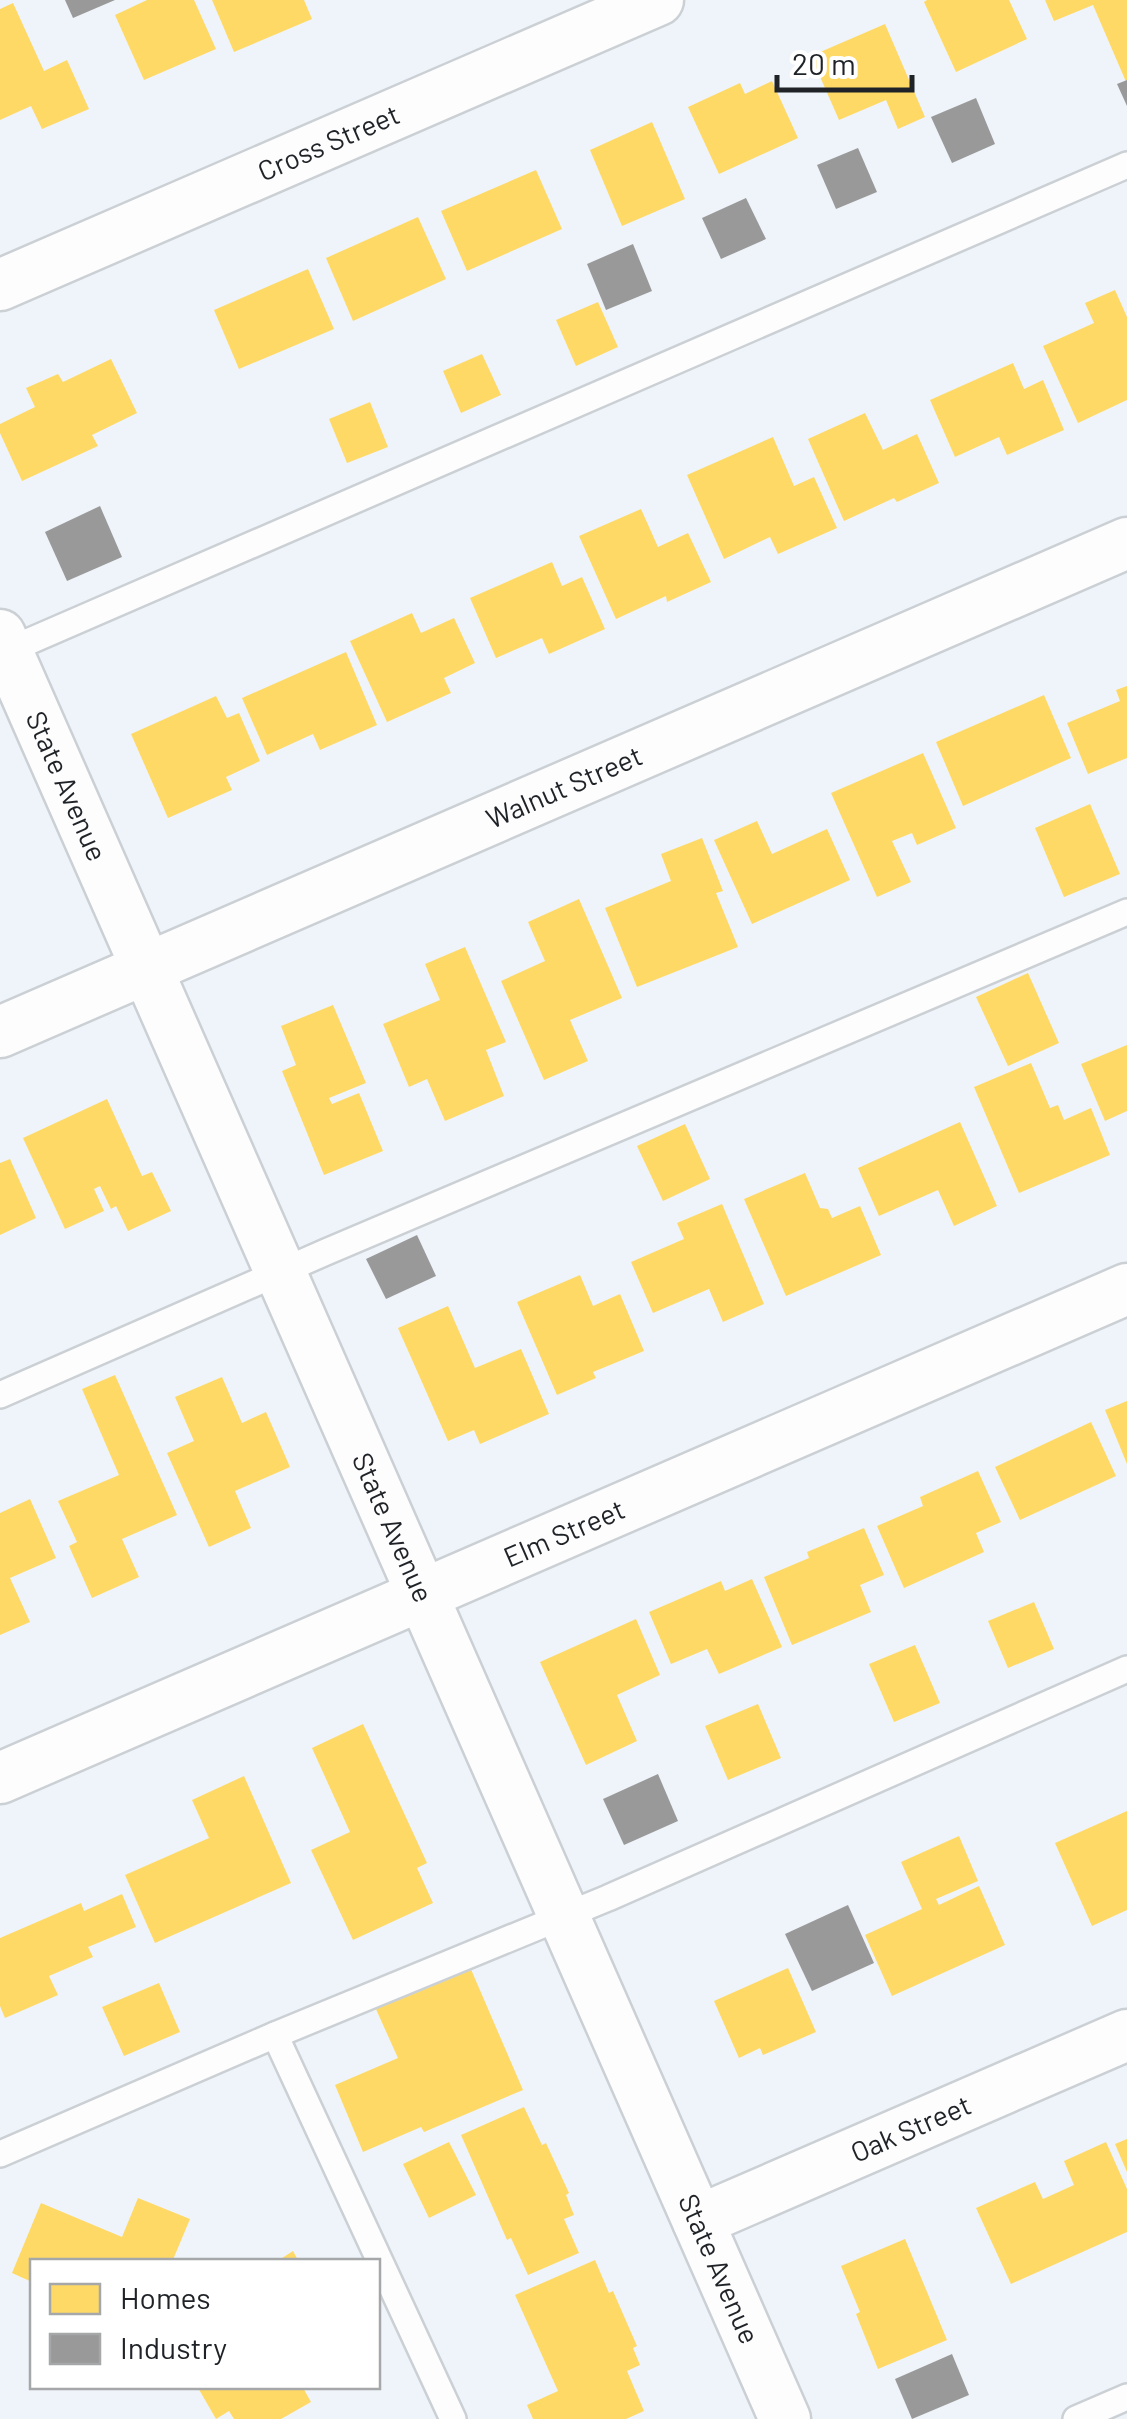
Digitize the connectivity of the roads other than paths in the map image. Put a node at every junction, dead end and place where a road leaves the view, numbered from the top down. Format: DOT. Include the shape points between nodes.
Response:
graph roads {
  1 [pos="658,0"];
  2 [pos="1127,166"];
  3 [pos="0,285"];
  4 [pos="1127,543"];
  5 [pos="2,647"];
  6 [pos="1127,912"];
  7 [pos="146,968"];
  8 [pos="0,1032"];
  9 [pos="280,1272"];
  10 [pos="1127,1289"];
  11 [pos="0,1395"];
  12 [pos="422,1594"];
  13 [pos="1127,1669"];
  14 [pos="0,1778"];
  15 [pos="564,1917"];
  16 [pos="275,2035"];
  17 [pos="1127,2035"];
  18 [pos="0,2154"];
  19 [pos="698,2221"];
  20 [pos="379,2259"];
  21 [pos="380,2262"];
  22 [pos="1127,2397"];
  23 [pos="453,2419"];
  24 [pos="785,2419"];
  25 [pos="1076,2419"];
  1 -- 3 [label="street, Cross Street"];
  2 -- 5 [label="lane"];
  4 -- 7 [label="street, Walnut Street"];
  5 -- 7 [label="street, State Avenue"];
  6 -- 9 [label="lane"];
  7 -- 8 [label="street, Walnut Street"];
  7 -- 9 [label="street, State Avenue"];
  9 -- 11 [label="lane"];
  9 -- 12 [label="street, State Avenue"];
  10 -- 12 [label="street, Elm Street"];
  12 -- 14 [label="street, Elm Street"];
  12 -- 15 [label="street, State Avenue"];
  13 -- 15 [label="lane"];
  15 -- 16 [label="lane"];
  15 -- 19 [label="street, State Avenue"];
  16 -- 18 [label="lane"];
  16 -- 20 [label="lane"];
  17 -- 19 [label="street, Oak Street"];
  19 -- 24 [label="street, State Avenue"];
  21 -- 23 [label="lane"];
  22 -- 25 [label="lane"];
}
